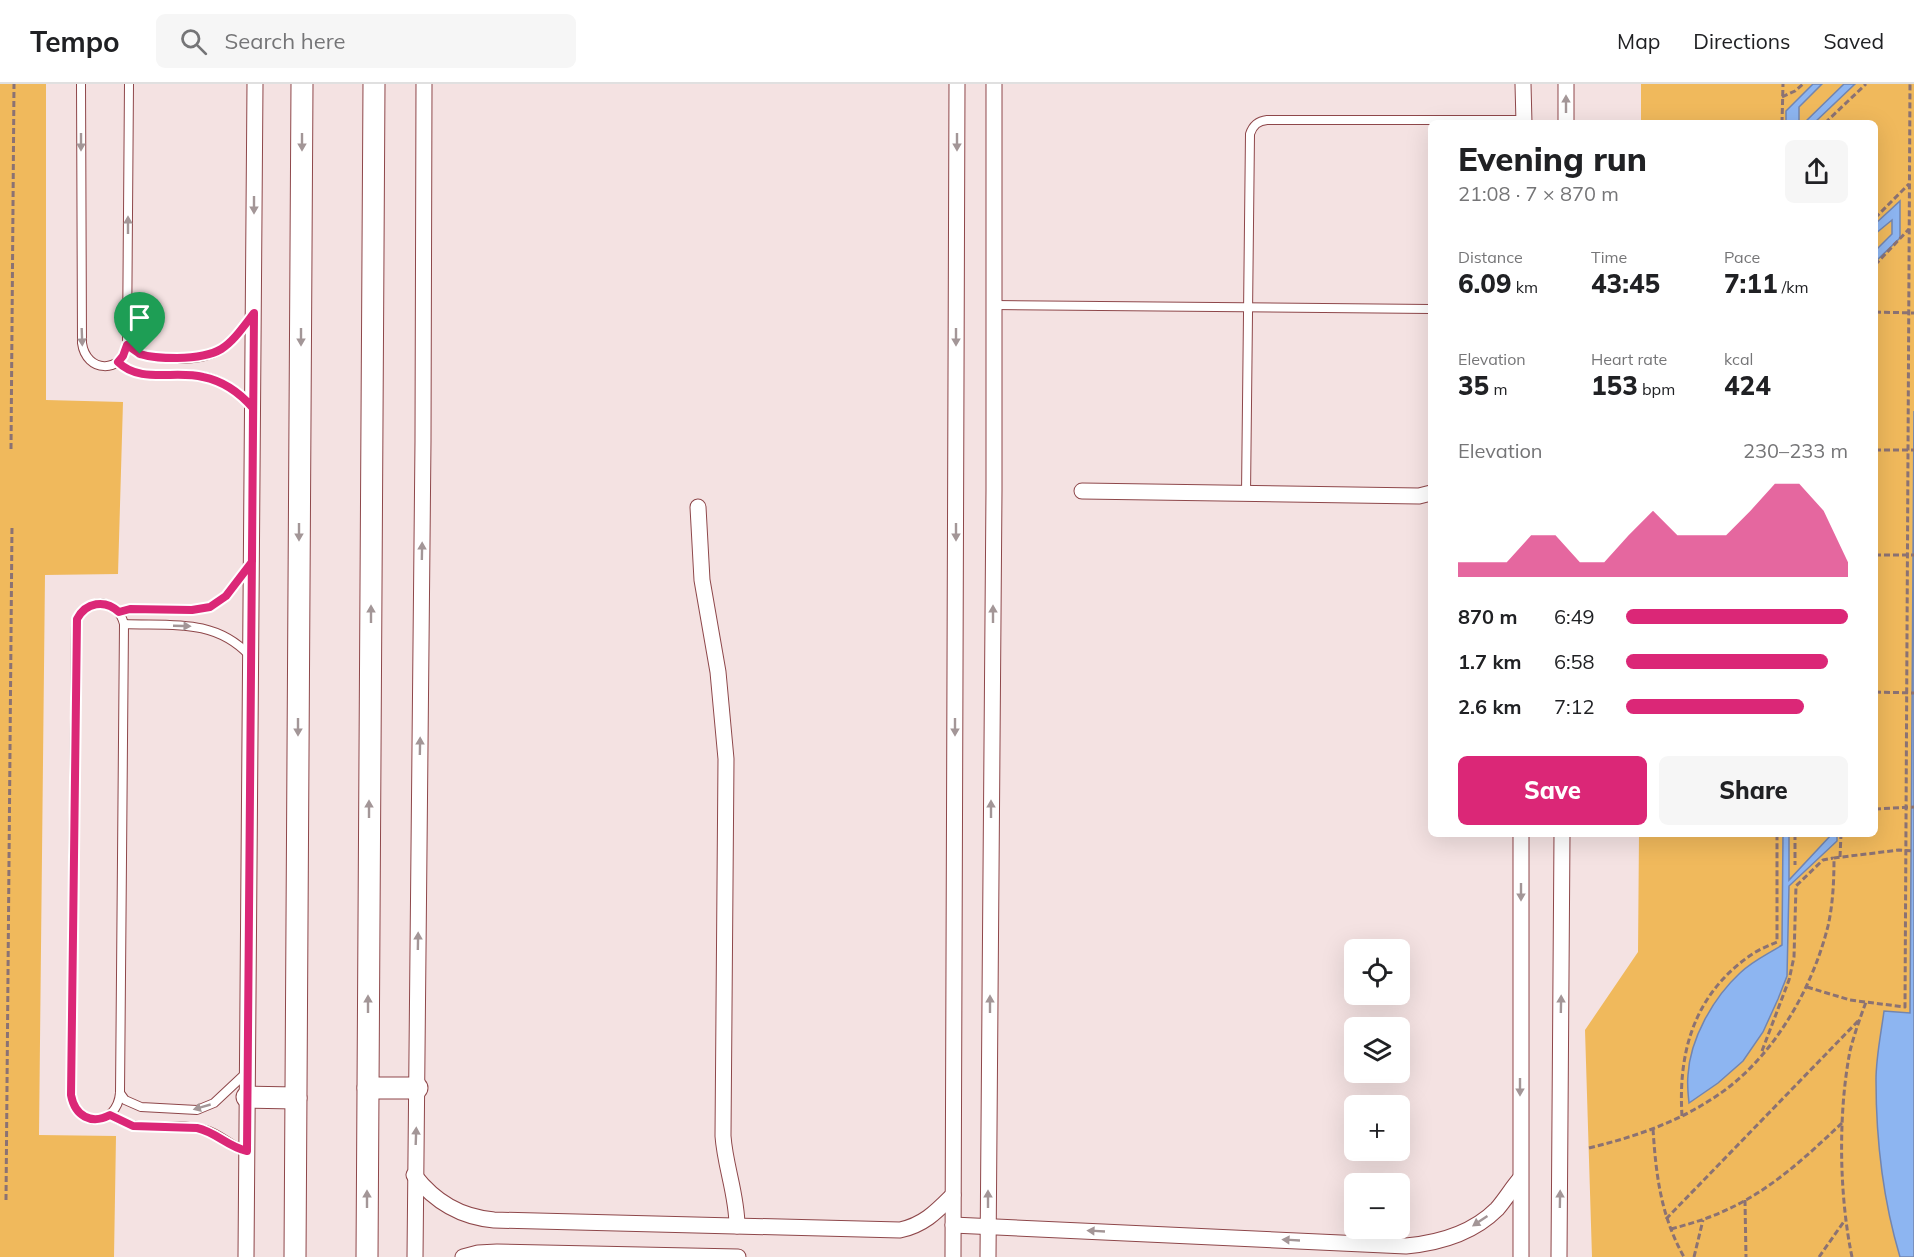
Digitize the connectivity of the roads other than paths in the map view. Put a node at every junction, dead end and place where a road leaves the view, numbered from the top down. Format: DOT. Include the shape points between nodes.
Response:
graph roads {
  1 [pos="81,84"];
  2 [pos="129,84"];
  3 [pos="255,84"];
  4 [pos="303,84"];
  5 [pos="374,84"];
  6 [pos="424,84"];
  7 [pos="957,84"];
  8 [pos="994,84"];
  9 [pos="1523,84"];
  10 [pos="1566,84"];
  11 [pos="1524,120"];
  12 [pos="1566,120"];
  13 [pos="1428,121"];
  14 [pos="994,305"];
  15 [pos="1248,307"];
  16 [pos="1428,309"];
  17 [pos="254,313"];
  18 [pos="127,345"];
  19 [pos="118,362"];
  20 [pos="253,408"];
  21 [pos="1082,491"];
  22 [pos="1246,494"];
  23 [pos="1427,496"];
  24 [pos="698,507"];
  25 [pos="252,562"];
  26 [pos="119,612"];
  27 [pos="124,624"];
  28 [pos="252,658"];
  29 [pos="1521,837"];
  30 [pos="1562,837"];
  31 [pos="247,1072"];
  32 [pos="368,1088"];
  33 [pos="417,1088"];
  34 [pos="120,1093"];
  35 [pos="247,1097"];
  36 [pos="296,1098"];
  37 [pos="110,1115"];
  38 [pos="247,1151"];
  39 [pos="414,1175"];
  40 [pos="1520,1179"];
  41 [pos="953,1195"];
  42 [pos="953,1225"];
  43 [pos="737,1226"];
  44 [pos="988,1226"];
  45 [pos="246,1257"];
  46 [pos="295,1257"];
  47 [pos="366,1257"];
  48 [pos="415,1257"];
  49 [pos="463,1257"];
  50 [pos="738,1257"];
  51 [pos="953,1257"];
  52 [pos="988,1257"];
  53 [pos="1521,1257"];
  54 [pos="1560,1257"];
  1 -- 19 [label="lane, one-way" via="82,343 86,357 97,365"];
  18 -- 2 [label="lane, one-way"];
  3 -- 17 [label="street, one-way"];
  4 -- 36 [label="main road, one-way"];
  32 -- 5 [label="main road, one-way"];
  33 -- 6 [label="street, one-way"];
  7 -- 41 [label="street, one-way"];
  8 -- 14 [label="street"];
  9 -- 11 [label="street"];
  12 -- 10 [label="street, one-way"];
  13 -- 15 [label="lane" via="1257,123 1250,134"];
  14 -- 15 [label="lane"];
  44 -- 14 [label="street, one-way"];
  15 -- 16 [label="lane"];
  15 -- 22 [label="lane"];
  17 -- 18 [label="lane" via="230,344 202,357 153,358"];
  17 -- 20 [label="street"];
  18 -- 19 [label="lane"];
  19 -- 20 [label="lane" via="139,374 193,375 214,380 236,391"];
  20 -- 25 [label="street"];
  21 -- 22 [label="street"];
  22 -- 23 [label="street"];
  24 -- 43 [label="street" via="702,580 718,672 726,759 723,1136"];
  25 -- 26 [label="lane" via="226,596 210,607"];
  25 -- 28 [label="street"];
  26 -- 27 [label="lane"];
  26 -- 37 [label="lane" via="102,603 90,605 80,613 76,625 71,1095 76,1109 87,1118 103,1119"];
  27 -- 28 [label="lane, one-way" via="212,629 234,640"];
  27 -- 34 [label="lane"];
  28 -- 31 [label="street"];
  29 -- 40 [label="street, one-way"];
  54 -- 30 [label="street, one-way"];
  31 -- 34 [label="lane, one-way" via="214,1103 197,1110 141,1107 125,1100"];
  31 -- 35 [label="street"];
  32 -- 33 [label="main road"];
  47 -- 32 [label="main road, one-way"];
  39 -- 33 [label="street, one-way"];
  34 -- 37 [label="lane"];
  35 -- 36 [label="main road"];
  35 -- 38 [label="street"];
  36 -- 46 [label="main road"];
  37 -- 38 [label="lane" via="133,1126 206,1130"];
  38 -- 45 [label="street"];
  39 -- 43 [label="street" via="443,1204 480,1219"];
  39 -- 48 [label="street"];
  40 -- 44 [label="street, one-way" via="1497,1209 1481,1222 1445,1240 1406,1246"];
  40 -- 53 [label="street"];
  41 -- 42 [label="street"];
  41 -- 43 [label="street" via="928,1219 900,1230"];
  42 -- 44 [label="street"];
  42 -- 51 [label="street"];
  44 -- 52 [label="street"];
  49 -- 50 [label="street" via="497,1252"];
}
